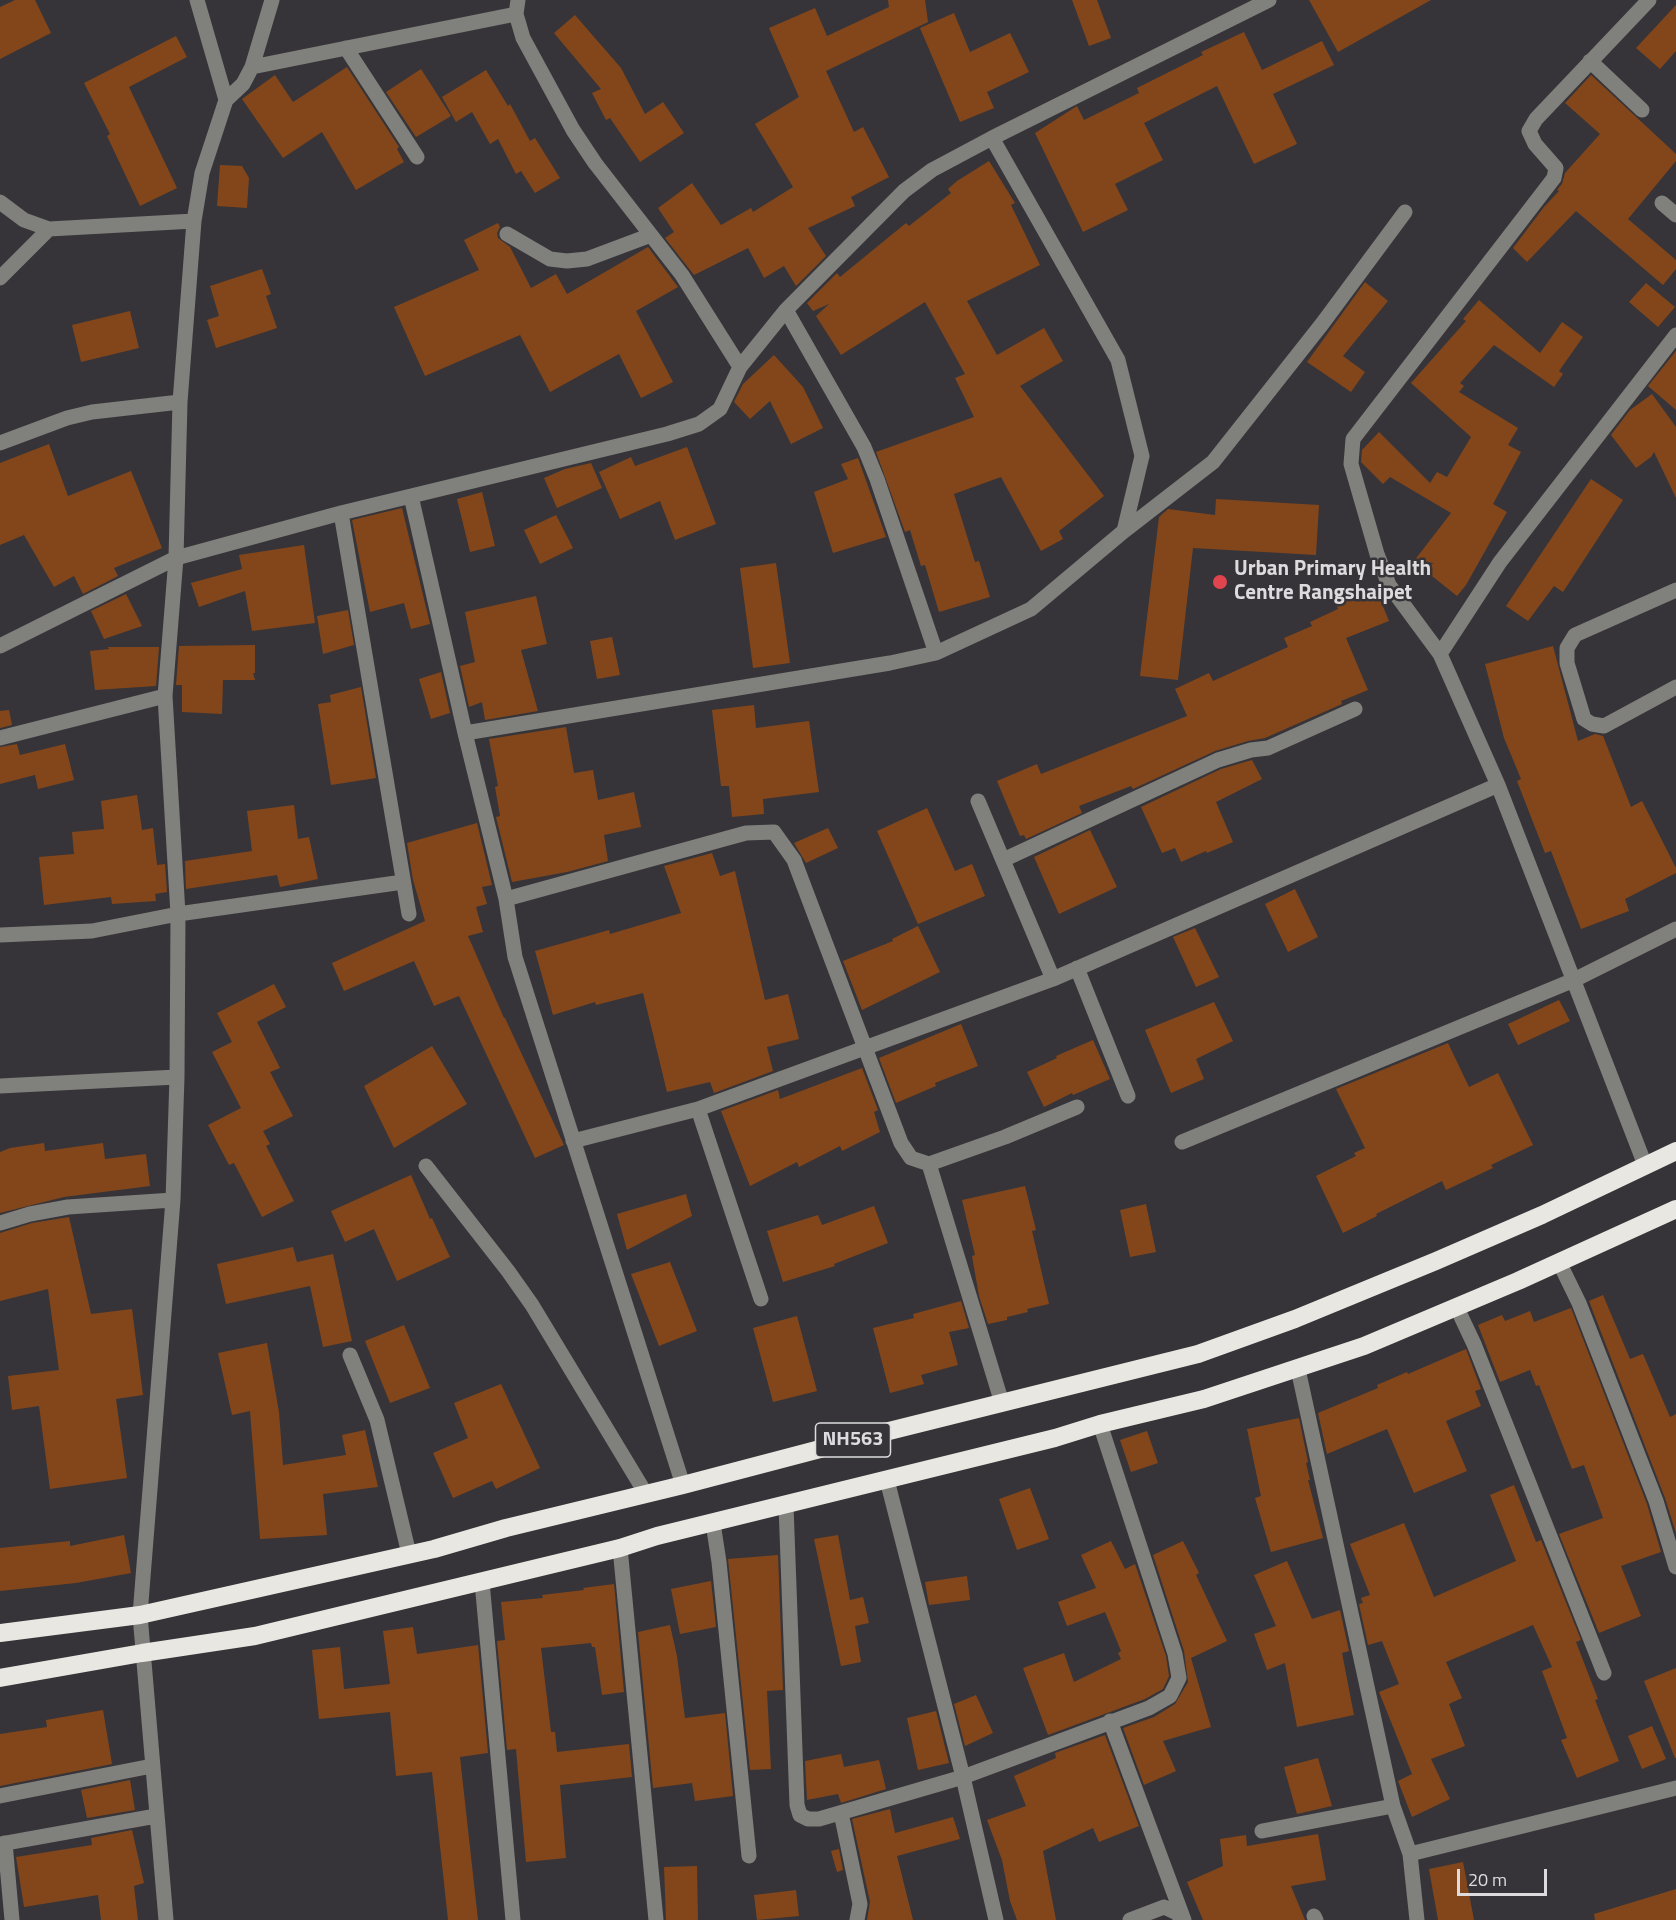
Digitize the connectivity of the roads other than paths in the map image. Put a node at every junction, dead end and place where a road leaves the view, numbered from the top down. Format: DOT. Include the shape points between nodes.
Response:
graph roads {
  1 [pos="197,0"];
  2 [pos="272,0"];
  3 [pos="1269,0"];
  4 [pos="1649,0"];
  5 [pos="517,7"];
  6 [pos="346,48"];
  7 [pos="1590,61"];
  8 [pos="252,67"];
  9 [pos="226,100"];
  10 [pos="1642,110"];
  11 [pos="992,138"];
  12 [pos="417,158"];
  13 [pos="0,202"];
  14 [pos="1662,203"];
  15 [pos="1405,212"];
  16 [pos="1676,215"];
  17 [pos="194,221"];
  18 [pos="50,229"];
  19 [pos="507,234"];
  20 [pos="651,235"];
  21 [pos="0,278"];
  22 [pos="786,310"];
  23 [pos="1676,335"];
  24 [pos="741,368"];
  25 [pos="180,402"];
  26 [pos="0,443"];
  27 [pos="411,496"];
  28 [pos="341,513"];
  29 [pos="1124,531"];
  30 [pos="176,558"];
  31 [pos="1676,590"];
  32 [pos="0,646"];
  33 [pos="936,653"];
  34 [pos="1440,654"];
  35 [pos="1676,687"];
  36 [pos="165,696"];
  37 [pos="1355,709"];
  38 [pos="465,733"];
  39 [pos="0,738"];
  40 [pos="1498,784"];
  41 [pos="978,801"];
  42 [pos="1003,860"];
  43 [pos="403,882"];
  44 [pos="506,899"];
  45 [pos="178,914"];
  46 [pos="409,914"];
  47 [pos="1676,929"];
  48 [pos="0,935"];
  49 [pos="1077,968"];
  50 [pos="1053,979"];
  51 [pos="1574,980"];
  52 [pos="866,1046"];
  53 [pos="177,1077"];
  54 [pos="0,1086"];
  55 [pos="1128,1096"];
  56 [pos="1077,1107"];
  57 [pos="698,1109"];
  58 [pos="573,1141"];
  59 [pos="1182,1142"];
  60 [pos="1676,1151"];
  61 [pos="929,1164"];
  62 [pos="1645,1165"];
  63 [pos="426,1166"];
  64 [pos="173,1200"];
  65 [pos="1676,1209"];
  66 [pos="0,1223"];
  67 [pos="1559,1262"];
  68 [pos="761,1299"];
  69 [pos="1457,1308"];
  70 [pos="350,1355"];
  71 [pos="1298,1369"];
  72 [pos="1002,1403"];
  73 [pos="1100,1424"];
  74 [pos="887,1480"];
  75 [pos="683,1485"];
  76 [pos="645,1494"];
  77 [pos="786,1505"];
  78 [pos="713,1523"];
  79 [pos="620,1548"];
  80 [pos="409,1554"];
  81 [pos="1676,1567"];
  82 [pos="482,1582"];
  83 [pos="140,1615"];
  84 [pos="0,1633"];
  85 [pos="142,1653"];
  86 [pos="1604,1673"];
  87 [pos="0,1678"];
  88 [pos="1110,1721"];
  89 [pos="152,1766"];
  90 [pos="963,1777"];
  91 [pos="1676,1788"];
  92 [pos="0,1796"];
  93 [pos="1393,1806"];
  94 [pos="841,1814"];
  95 [pos="156,1816"];
  96 [pos="1262,1831"];
  97 [pos="2,1843"];
  98 [pos="1410,1854"];
  99 [pos="749,1856"];
  100 [pos="12,1920"];
  101 [pos="165,1920"];
  102 [pos="513,1920"];
  103 [pos="656,1920"];
  104 [pos="857,1920"];
  105 [pos="996,1920"];
  106 [pos="1130,1920"];
  107 [pos="1183,1920"];
  108 [pos="1417,1920"];
  1 -- 9 [label="street"];
  2 -- 8 [label="street"];
  3 -- 11 [label="street"];
  4 -- 7 [label="street"];
  5 -- 6 [label="street"];
  5 -- 20 [label="street" via="523,38 573,130"];
  6 -- 8 [label="street"];
  6 -- 12 [label="street"];
  7 -- 10 [label="street"];
  7 -- 34 [label="street" via="1529,131 1534,144 1556,168 1554,178 1353,439 1351,464 1389,585"];
  8 -- 9 [label="street" via="243,84"];
  9 -- 17 [label="street" via="202,173"];
  11 -- 22 [label="street" via="932,170 904,191"];
  11 -- 29 [label="street" via="1118,360 1142,456"];
  13 -- 18 [label="street" via="24,220"];
  14 -- 16 [label="street"];
  15 -- 29 [label="street" via="1213,462"];
  17 -- 18 [label="street"];
  17 -- 25 [label="street"];
  18 -- 21 [label="street"];
  19 -- 20 [label="street" via="550,259 567,261 587,259"];
  20 -- 24 [label="street" via="702,305"];
  22 -- 24 [label="street"];
  22 -- 33 [label="street" via="864,447"];
  23 -- 34 [label="street" via="1500,562"];
  24 -- 27 [label="street" via="720,410 699,424"];
  25 -- 26 [label="street" via="92,412"];
  25 -- 30 [label="street"];
  27 -- 28 [label="street"];
  27 -- 38 [label="street"];
  28 -- 30 [label="street"];
  28 -- 43 [label="street"];
  29 -- 33 [label="street" via="1031,609"];
  30 -- 32 [label="street"];
  30 -- 36 [label="street"];
  31 -- 35 [label="street" via="1575,635 1567,648 1567,663 1584,719 1593,724 1604,726"];
  33 -- 38 [label="street"];
  34 -- 40 [label="street"];
  36 -- 39 [label="street"];
  36 -- 45 [label="street"];
  37 -- 42 [label="street" via="1268,748 1218,760"];
  38 -- 44 [label="street"];
  40 -- 49 [label="street"];
  40 -- 51 [label="street"];
  41 -- 42 [label="street"];
  42 -- 50 [label="street"];
  43 -- 45 [label="street"];
  43 -- 46 [label="street"];
  44 -- 52 [label="street" via="746,833 774,832 794,860"];
  44 -- 58 [label="street" via="515,957"];
  45 -- 48 [label="street" via="92,931"];
  45 -- 53 [label="street"];
  47 -- 51 [label="street"];
  49 -- 50 [label="street"];
  49 -- 55 [label="street"];
  50 -- 52 [label="street"];
  51 -- 59 [label="street"];
  51 -- 62 [label="street"];
  52 -- 57 [label="street"];
  52 -- 61 [label="street" via="901,1143 911,1158"];
  53 -- 54 [label="street"];
  53 -- 64 [label="street"];
  56 -- 61 [label="street"];
  57 -- 58 [label="street"];
  57 -- 68 [label="street"];
  58 -- 75 [label="street"];
  60 -- 62 [label="highway, NH563"];
  61 -- 72 [label="street"];
  62 -- 72 [label="highway, NH563" via="1542,1215 1295,1319 1198,1354"];
  63 -- 76 [label="street" via="532,1305"];
  64 -- 66 [label="street" via="68,1207"];
  64 -- 83 [label="street"];
  65 -- 67 [label="highway, NH563"];
  67 -- 69 [label="highway, NH563"];
  67 -- 81 [label="street" via="1652,1490"];
  69 -- 71 [label="highway, NH563"];
  69 -- 86 [label="street"];
  70 -- 80 [label="street" via="376,1420"];
  71 -- 73 [label="highway, NH563" via="1204,1399"];
  71 -- 93 [label="street"];
  72 -- 75 [label="highway, NH563"];
  73 -- 74 [label="highway, NH563"];
  73 -- 88 [label="street" via="1175,1654 1179,1678 1170,1696"];
  74 -- 77 [label="highway, NH563"];
  74 -- 90 [label="street"];
  75 -- 76 [label="highway, NH563"];
  76 -- 80 [label="highway, NH563"];
  77 -- 78 [label="highway, NH563"];
  77 -- 94 [label="street" via="797,1806 800,1815 808,1819"];
  78 -- 79 [label="highway, NH563"];
  78 -- 99 [label="street"];
  79 -- 82 [label="highway, NH563"];
  79 -- 103 [label="street"];
  80 -- 83 [label="highway, NH563"];
  82 -- 85 [label="highway, NH563" via="255,1636"];
  82 -- 102 [label="street"];
  83 -- 84 [label="highway, NH563"];
  83 -- 85 [label="street"];
  85 -- 87 [label="highway, NH563"];
  85 -- 89 [label="street"];
  88 -- 90 [label="street"];
  88 -- 107 [label="street"];
  89 -- 92 [label="street"];
  89 -- 95 [label="street"];
  90 -- 94 [label="street"];
  90 -- 105 [label="street"];
  91 -- 98 [label="street"];
  93 -- 96 [label="street"];
  93 -- 98 [label="street"];
  94 -- 104 [label="street" via="860,1904"];
  95 -- 97 [label="street"];
  95 -- 101 [label="street"];
  97 -- 100 [label="street"];
  98 -- 108 [label="street"];
  106 -- 107 [label="street" via="1164,1907 1177,1912"];
}
